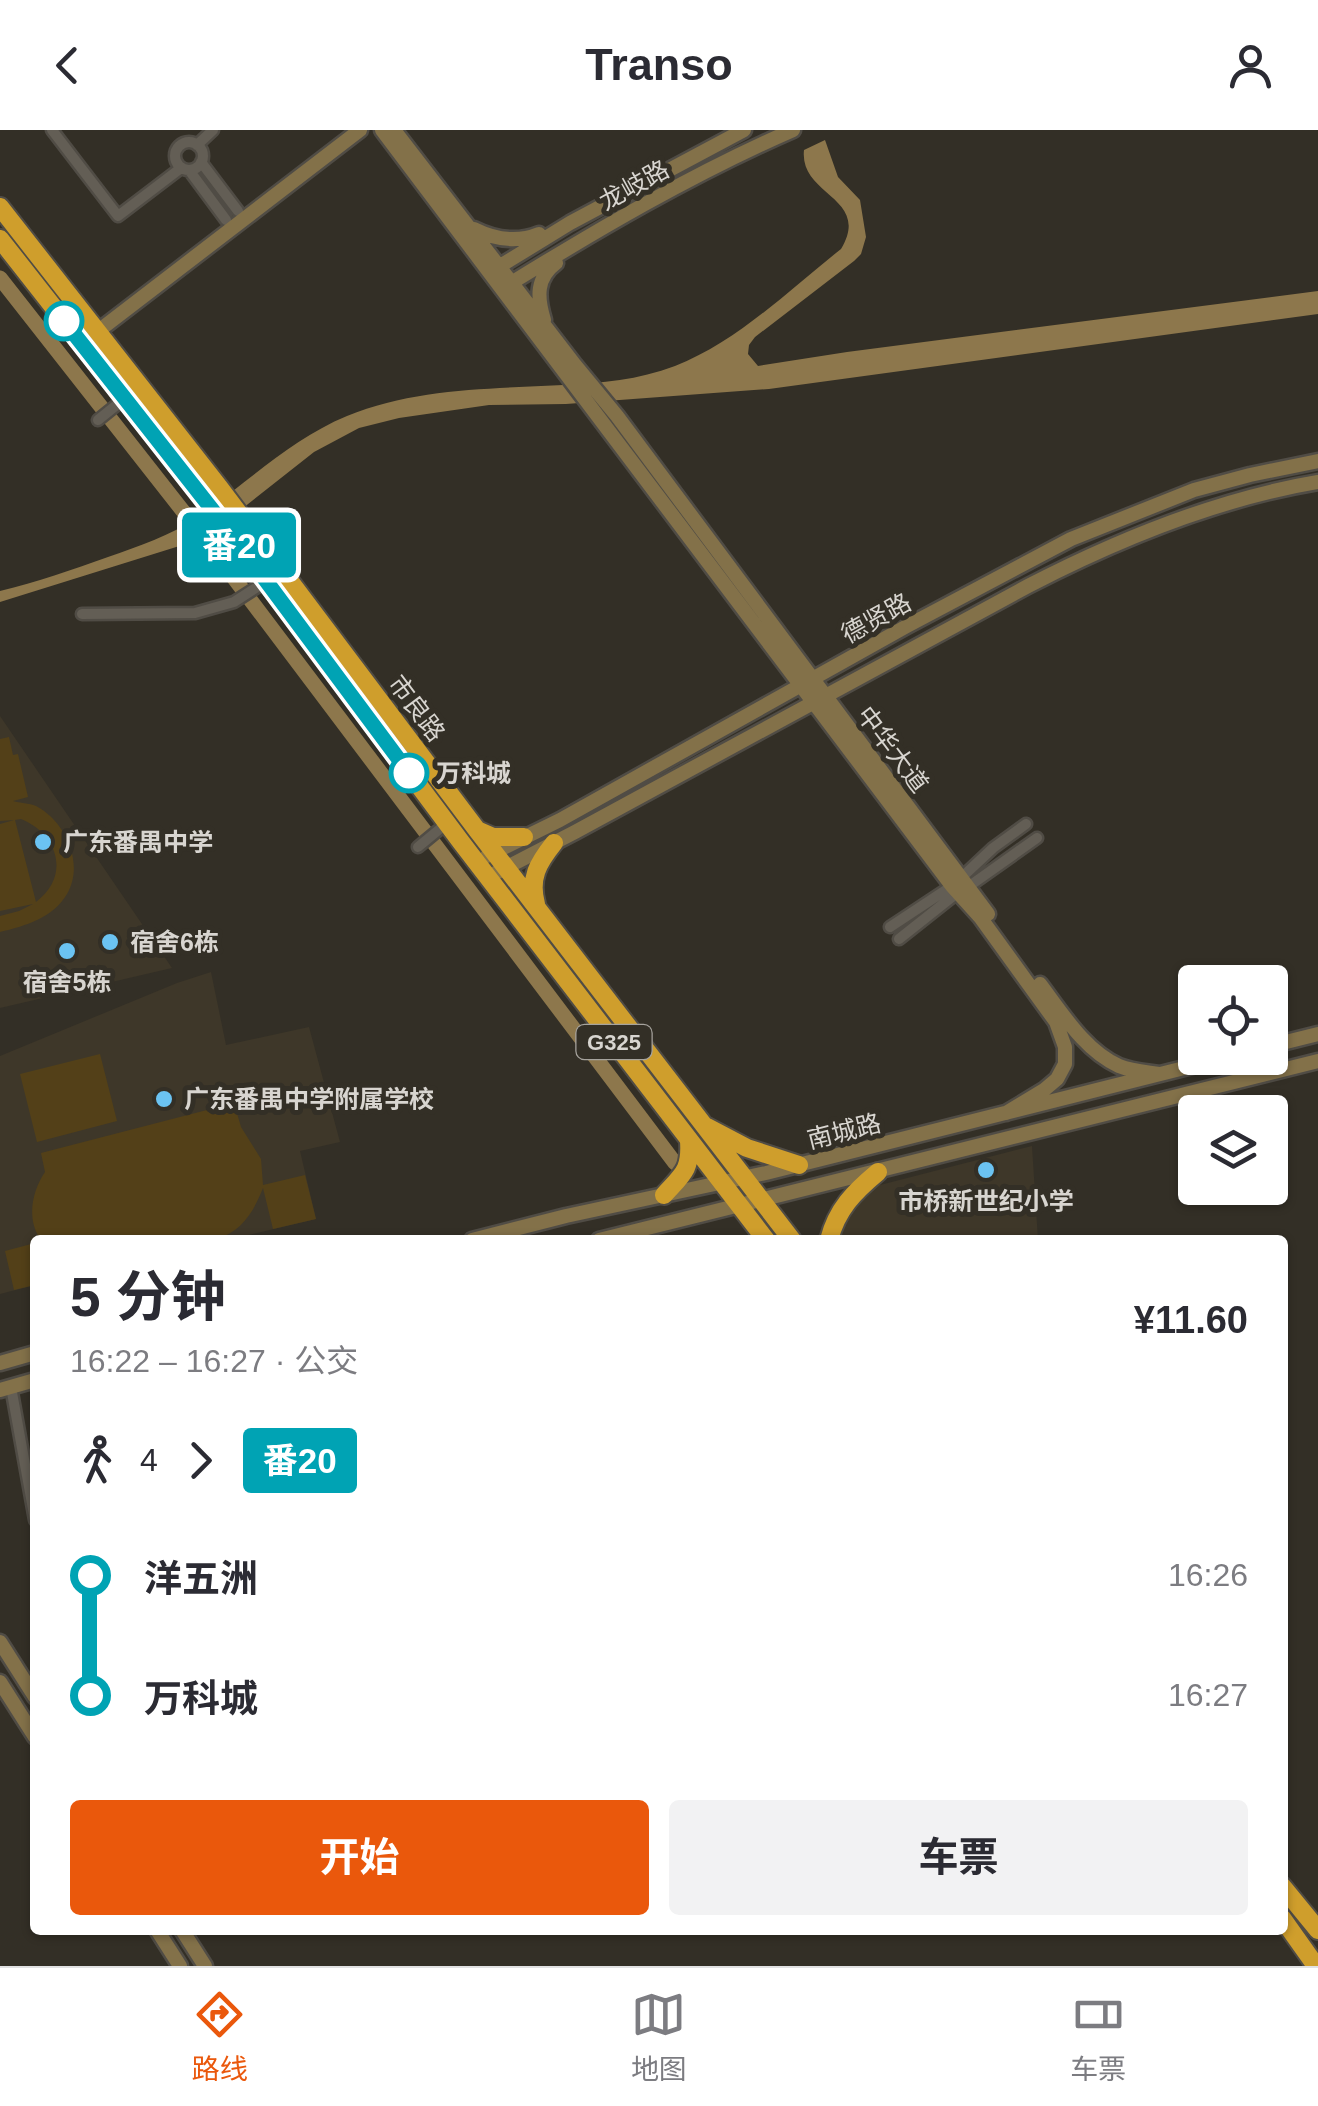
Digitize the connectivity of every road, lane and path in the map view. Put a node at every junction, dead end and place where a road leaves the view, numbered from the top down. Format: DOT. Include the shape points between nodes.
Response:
graph roads {
  1 [pos="52,130"];
  2 [pos="213,130"];
  3 [pos="344,130"];
  4 [pos="360,130"];
  5 [pos="382,130"];
  6 [pos="394,130"];
  7 [pos="744,130"];
  8 [pos="793,130"];
  9 [pos="197,145"];
  10 [pos="201,162"];
  11 [pos="185,169"];
  12 [pos="0,207"];
  13 [pos="595,209"];
  14 [pos="232,215"];
  15 [pos="468,226"];
  16 [pos="601,229"];
  17 [pos="0,239"];
  18 [pos="494,269"];
  19 [pos="507,285"];
  20 [pos="94,328"];
  21 [pos="547,330"];
  22 [pos="563,365"];
  23 [pos="121,402"];
  24 [pos="98,420"];
  25 [pos="1318,461"];
  26 [pos="1318,482"];
  27 [pos="238,527"];
  28 [pos="261,584"];
  29 [pos="82,614"];
  30 [pos="806,682"];
  31 [pos="820,700"];
  32 [pos="1026,824"];
  33 [pos="443,826"];
  34 [pos="477,830"];
  35 [pos="524,838"];
  36 [pos="1037,838"];
  37 [pos="554,843"];
  38 [pos="418,847"];
  39 [pos="500,860"];
  40 [pos="483,870"];
  41 [pos="959,886"];
  42 [pos="538,910"];
  43 [pos="890,928"];
  44 [pos="899,939"];
  45 [pos="1060,1019"];
  46 [pos="1318,1034"];
  47 [pos="1288,1042"];
  48 [pos="1318,1062"];
  49 [pos="1178,1069"];
  50 [pos="1159,1074"];
  51 [pos="1006,1113"];
  52 [pos="703,1125"];
  53 [pos="690,1140"];
  54 [pos="842,1154"];
  55 [pos="798,1165"];
  56 [pos="878,1172"];
  57 [pos="744,1178"];
  58 [pos="849,1179"];
  59 [pos="722,1182"];
  60 [pos="669,1194"];
  61 [pos="761,1200"];
  62 [pos="740,1206"];
  63 [pos="680,1220"];
  64 [pos="492,1235"];
  65 [pos="619,1235"];
  66 [pos="762,1235"];
  67 [pos="788,1235"];
  68 [pos="831,1235"];
  69 [pos="30,1353"];
  70 [pos="0,1362"];
  71 [pos="30,1382"];
  72 [pos="5,1389"];
  73 [pos="30,1498"];
  74 [pos="0,1642"];
  75 [pos="0,1682"];
  76 [pos="30,1689"];
  77 [pos="30,1729"];
  78 [pos="1288,1893"];
  79 [pos="1288,1926"];
  80 [pos="1318,1930"];
  81 [pos="161,1935"];
  82 [pos="185,1935"];
  83 [pos="180,1966"];
  84 [pos="205,1966"];
  85 [pos="1316,1966"];
  1 -- 11 [label="street" via="118,216"];
  2 -- 9 [label="street"];
  3 -- 14 [label="street"];
  4 -- 20 [label="street"];
  5 -- 18 [label="street"];
  6 -- 15 [label="street"];
  7 -- 13 [label="street, 龙岐路"];
  8 -- 16 [label="street, 龙岐路"];
  9 -- 10 [label="street"];
  9 -- 11 [label="street" via="178,146 175,160"];
  10 -- 11 [label="street"];
  10 -- 14 [label="street"];
  11 -- 14 [label="street"];
  12 -- 20 [label="highway, 市良路 / G325"];
  13 -- 15 [label="street" via="526,239 495,238"];
  13 -- 18 [label="street, 龙岐路"];
  14 -- 20 [label="street"];
  15 -- 18 [label="street"];
  16 -- 19 [label="street, 龙岐路"];
  16 -- 21 [label="street" via="542,279 538,298"];
  17 -- 23 [label="highway, 市良路 / G325"];
  18 -- 19 [label="street"];
  19 -- 21 [label="street"];
  19 -- 22 [label="street"];
  20 -- 27 [label="highway, 市良路 / G325" via="219,486"];
  21 -- 22 [label="street"];
  22 -- 30 [label="street"];
  22 -- 30 [label="street" via="618,416"];
  23 -- 24 [label="street"];
  23 -- 27 [label="highway, 市良路 / G325" via="204,499"];
  25 -- 30 [label="street, 德贤路" via="1208,486 1098,527"];
  26 -- 31 [label="street, 德贤路" via="1200,511 1094,554"];
  27 -- 28 [label="highway, 市良路 / G325"];
  27 -- 34 [label="highway, 市良路 / G325"];
  28 -- 29 [label="street" via="234,602 195,614"];
  28 -- 33 [label="highway, 市良路 / G325"];
  30 -- 31 [label="street, 中华大道"];
  30 -- 35 [label="street, 德贤路"];
  31 -- 37 [label="street, 德贤路"];
  31 -- 41 [label="street, 中华大道"];
  32 -- 41 [label="street"];
  33 -- 38 [label="street"];
  33 -- 40 [label="highway, 市良路 / G325"];
  34 -- 35 [label="highway"];
  34 -- 39 [label="highway, 市良路 / G325"];
  35 -- 39 [label="street, 德贤路"];
  36 -- 41 [label="street"];
  37 -- 39 [label="street, 德贤路"];
  37 -- 42 [label="highway" via="536,870"];
  39 -- 40 [label="street, 德贤路"];
  39 -- 42 [label="highway, 市良路 / G325"];
  40 -- 53 [label="highway, 市良路 / G325"];
  41 -- 43 [label="street"];
  41 -- 44 [label="street"];
  41 -- 45 [label="street, 中华大道"];
  42 -- 52 [label="highway, 市良路 / G325"];
  45 -- 50 [label="street, 中华大道" via="1117,1065"];
  45 -- 51 [label="street, 中华大道" via="1066,1047 1057,1080"];
  46 -- 47 [label="street"];
  48 -- 56 [label="street, 南城路"];
  49 -- 50 [label="street, 南城路"];
  50 -- 51 [label="street, 南城路"];
  51 -- 54 [label="street, 南城路"];
  52 -- 55 [label="highway"];
  52 -- 57 [label="highway, 市良路 / G325"];
  53 -- 59 [label="highway, 市良路 / G325"];
  53 -- 60 [label="highway" via="690,1159"];
  54 -- 55 [label="street, 南城路"];
  54 -- 58 [label="street"];
  55 -- 57 [label="street, 南城路"];
  56 -- 58 [label="street, 南城路"];
  56 -- 68 [label="highway" via="842,1207"];
  57 -- 59 [label="street, 南城路"];
  57 -- 61 [label="highway, 市良路 / G325"];
  58 -- 61 [label="street, 南城路"];
  59 -- 60 [label="street, 南城路"];
  59 -- 62 [label="highway, 市良路 / G325"];
  60 -- 63 [label="street"];
  60 -- 64 [label="street, 南城路"];
  61 -- 62 [label="street, 南城路"];
  61 -- 67 [label="highway, 市良路 / G325"];
  62 -- 63 [label="street, 南城路"];
  62 -- 66 [label="highway, 市良路 / G325"];
  63 -- 65 [label="street, 南城路"];
  69 -- 70 [label="street"];
  71 -- 72 [label="street"];
  72 -- 73 [label="street"];
  74 -- 76 [label="street"];
  75 -- 77 [label="street"];
  78 -- 80 [label="highway"];
  79 -- 85 [label="highway"];
  81 -- 83 [label="street"];
  82 -- 84 [label="street"];
}
